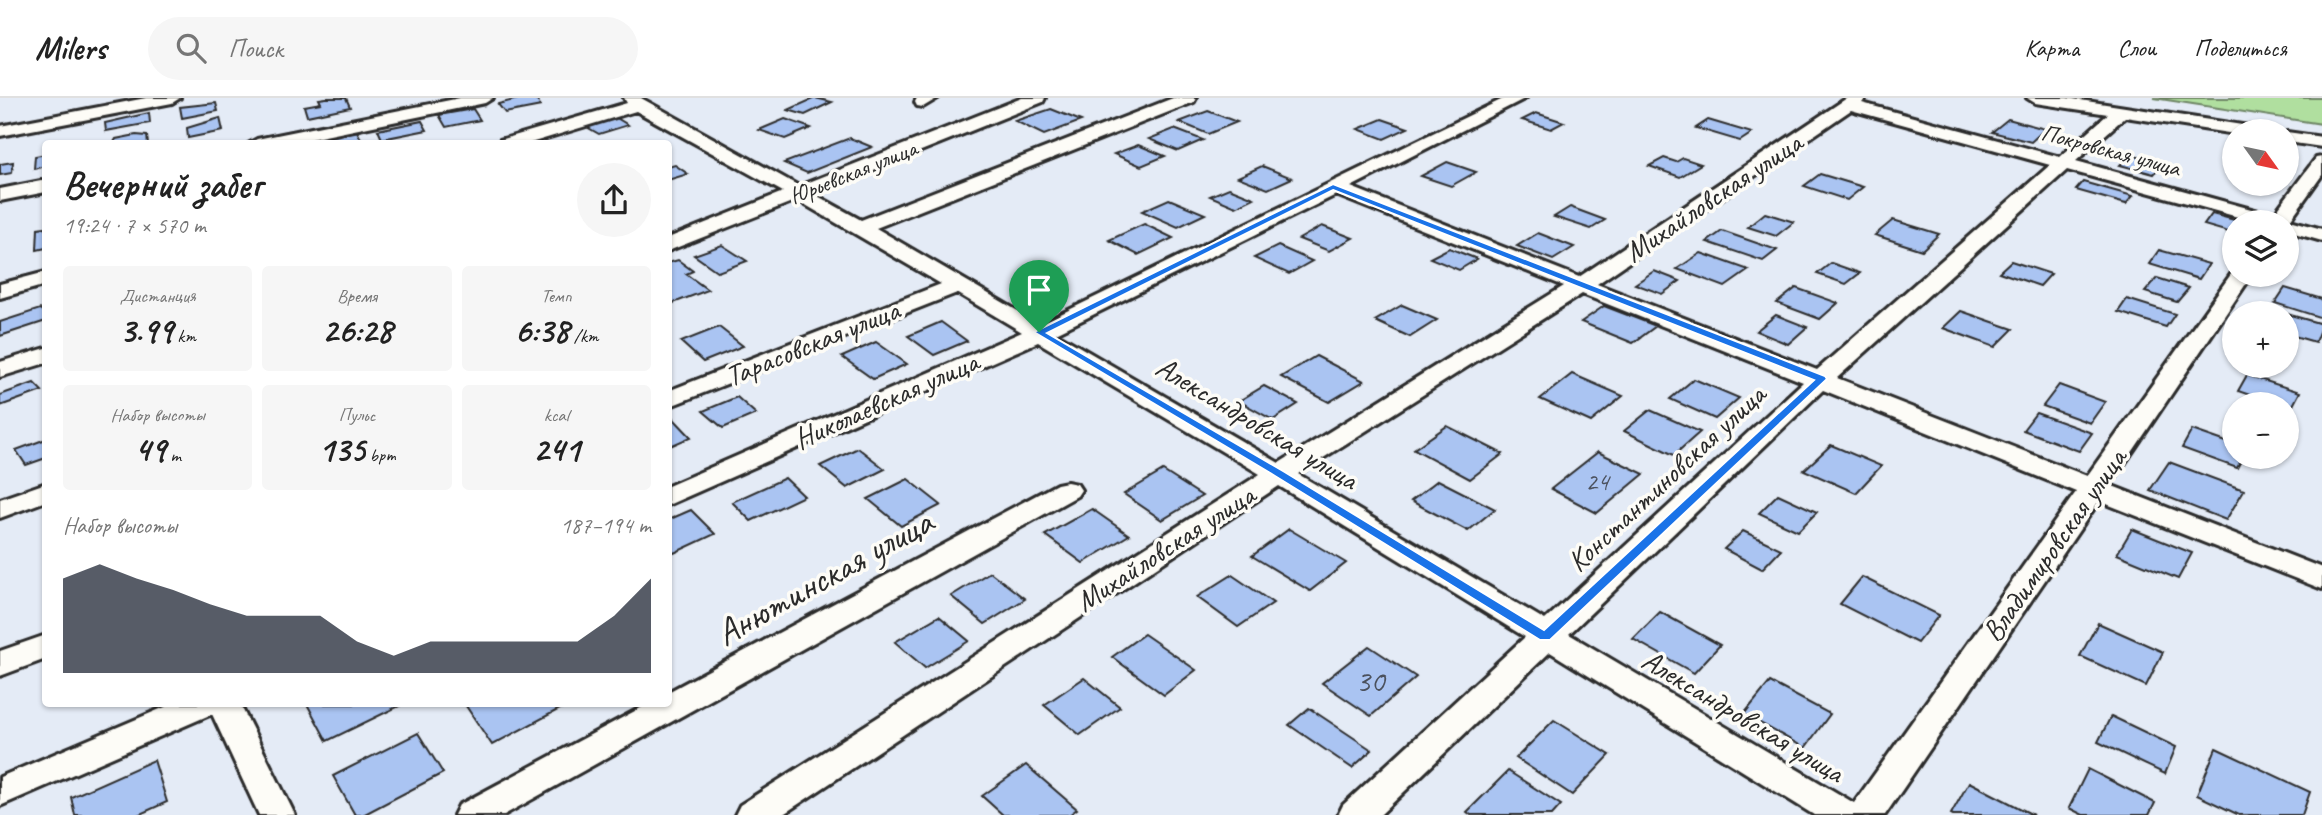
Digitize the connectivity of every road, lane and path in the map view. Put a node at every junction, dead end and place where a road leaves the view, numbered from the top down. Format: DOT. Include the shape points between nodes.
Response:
graph roads {
  1 [pos="172,98"];
  2 [pos="485,98"];
  3 [pos="1037,98"];
  4 [pos="1188,98"];
  5 [pos="1518,98"];
  6 [pos="2035,98"];
  7 [pos="635,102"];
  8 [pos="1854,102"];
  9 [pos="2121,112"];
  10 [pos="2222,127"];
  11 [pos="0,131"];
  12 [pos="679,139"];
  13 [pos="2300,139"];
  14 [pos="277,140"];
  15 [pos="518,140"];
  16 [pos="2322,142"];
  17 [pos="2322,162"];
  18 [pos="2064,164"];
  19 [pos="42,187"];
  20 [pos="1333,187"];
  21 [pos="799,194"];
  22 [pos="0,195"];
  23 [pos="2233,210"];
  24 [pos="2286,210"];
  25 [pos="860,227"];
  26 [pos="2299,228"];
  27 [pos="2322,234"];
  28 [pos="672,243"];
  29 [pos="42,279"];
  30 [pos="1581,285"];
  31 [pos="956,286"];
  32 [pos="2234,287"];
  33 [pos="0,291"];
  34 [pos="1039,332"];
  35 [pos="42,356"];
  36 [pos="0,370"];
  37 [pos="1821,379"];
  38 [pos="672,398"];
  39 [pos="1279,474"];
  40 [pos="2094,488"];
  41 [pos="1067,490"];
  42 [pos="42,493"];
  43 [pos="672,495"];
  44 [pos="0,509"];
  45 [pos="2322,579"];
  46 [pos="1545,637"];
  47 [pos="42,648"];
  48 [pos="0,664"];
  49 [pos="672,706"];
  50 [pos="196,707"];
  51 [pos="225,707"];
  52 [pos="670,707"];
  53 [pos="0,792"];
  54 [pos="276,815"];
  55 [pos="472,815"];
  56 [pos="753,815"];
  57 [pos="1356,815"];
  58 [pos="1844,815"];
  59 [pos="1865,815"];
  1 -- 11 [label="street"];
  2 -- 14 [label="street"];
  3 -- 21 [label="street, Юрьевская улица"];
  4 -- 25 [label="street"];
  5 -- 20 [label="street, Николаевская улица"];
  6 -- 9 [label="street"];
  7 -- 12 [label="street, Александровская улица"];
  7 -- 15 [label="street"];
  8 -- 18 [label="street, Покровская улица"];
  8 -- 30 [label="street, Михайловская улица"];
  9 -- 10 [label="street"];
  9 -- 18 [label="street, Константиновская улица"];
  12 -- 21 [label="street, Александровская улица"];
  13 -- 16 [label="street"];
  17 -- 24 [label="street"];
  18 -- 23 [label="street, Покровская улица"];
  18 -- 37 [label="street, Константиновская улица"];
  19 -- 22 [label="street"];
  20 -- 30 [label="street"];
  20 -- 34 [label="street, Николаевская улица"];
  21 -- 25 [label="street, Александровская улица"];
  21 -- 28 [label="street, Юрьевская улица"];
  25 -- 31 [label="street, Александровская улица"];
  26 -- 27 [label="street"];
  29 -- 33 [label="street"];
  30 -- 37 [label="street"];
  30 -- 39 [label="street, Михайловская улица"];
  31 -- 34 [label="street, Александровская улица"];
  31 -- 38 [label="street, Тарасовская улица"];
  32 -- 40 [label="street, Владимировская улица"];
  34 -- 39 [label="street, Александровская улица"];
  34 -- 43 [label="street, Николаевская улица"];
  35 -- 36 [label="street"];
  37 -- 40 [label="street"];
  37 -- 46 [label="street, Константиновская улица"];
  39 -- 46 [label="street, Александровская улица"];
  39 -- 56 [label="street, Михайловская улица"];
  40 -- 45 [label="street"];
  40 -- 59 [label="street, Владимировская улица"];
  41 -- 49 [label="street, Анютинская улица"];
  42 -- 44 [label="street"];
  46 -- 57 [label="street, Константиновская улица"];
  46 -- 58 [label="street, Александровская улица"];
  47 -- 48 [label="street"];
  50 -- 53 [label="street"];
  51 -- 54 [label="street"];
  52 -- 55 [label="street, Анютинская улица"];
}
